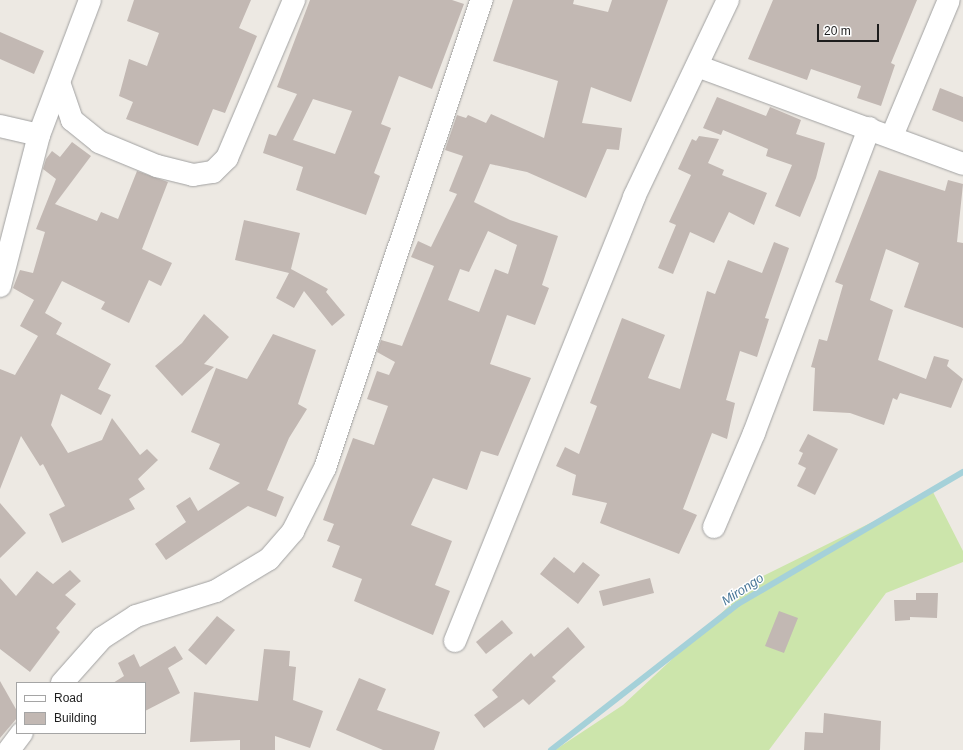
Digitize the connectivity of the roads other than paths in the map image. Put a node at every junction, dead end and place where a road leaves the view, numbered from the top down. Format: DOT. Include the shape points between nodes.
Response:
graph roads {
  1 [pos="90,0"];
  2 [pos="294,0"];
  3 [pos="482,0"];
  4 [pos="728,0"];
  5 [pos="949,0"];
  6 [pos="697,66"];
  7 [pos="60,85"];
  8 [pos="0,126"];
  9 [pos="869,128"];
  10 [pos="39,135"];
  11 [pos="892,136"];
  12 [pos="963,164"];
  13 [pos="0,286"];
  14 [pos="714,527"];
  15 [pos="455,641"];
  16 [pos="63,682"];
  17 [pos="21,734"];
  18 [pos="9,750"];
  1 -- 7 [label="street"];
  2 -- 7 [label="street" via="227,158 213,172 193,175 157,166 99,142 72,120"];
  3 -- 16 [label="street" via="411,204 325,468 293,531 269,559 216,591 136,616 102,638"];
  4 -- 6 [label="street"];
  5 -- 11 [label="street"];
  6 -- 9 [label="street"];
  6 -- 15 [label="street" via="634,197 574,339"];
  7 -- 10 [label="street"];
  8 -- 10 [label="street"];
  9 -- 11 [label="street"];
  9 -- 14 [label="street" via="754,433"];
  10 -- 13 [label="street"];
  11 -- 12 [label="street"];
  17 -- 18 [label="street"];
}
